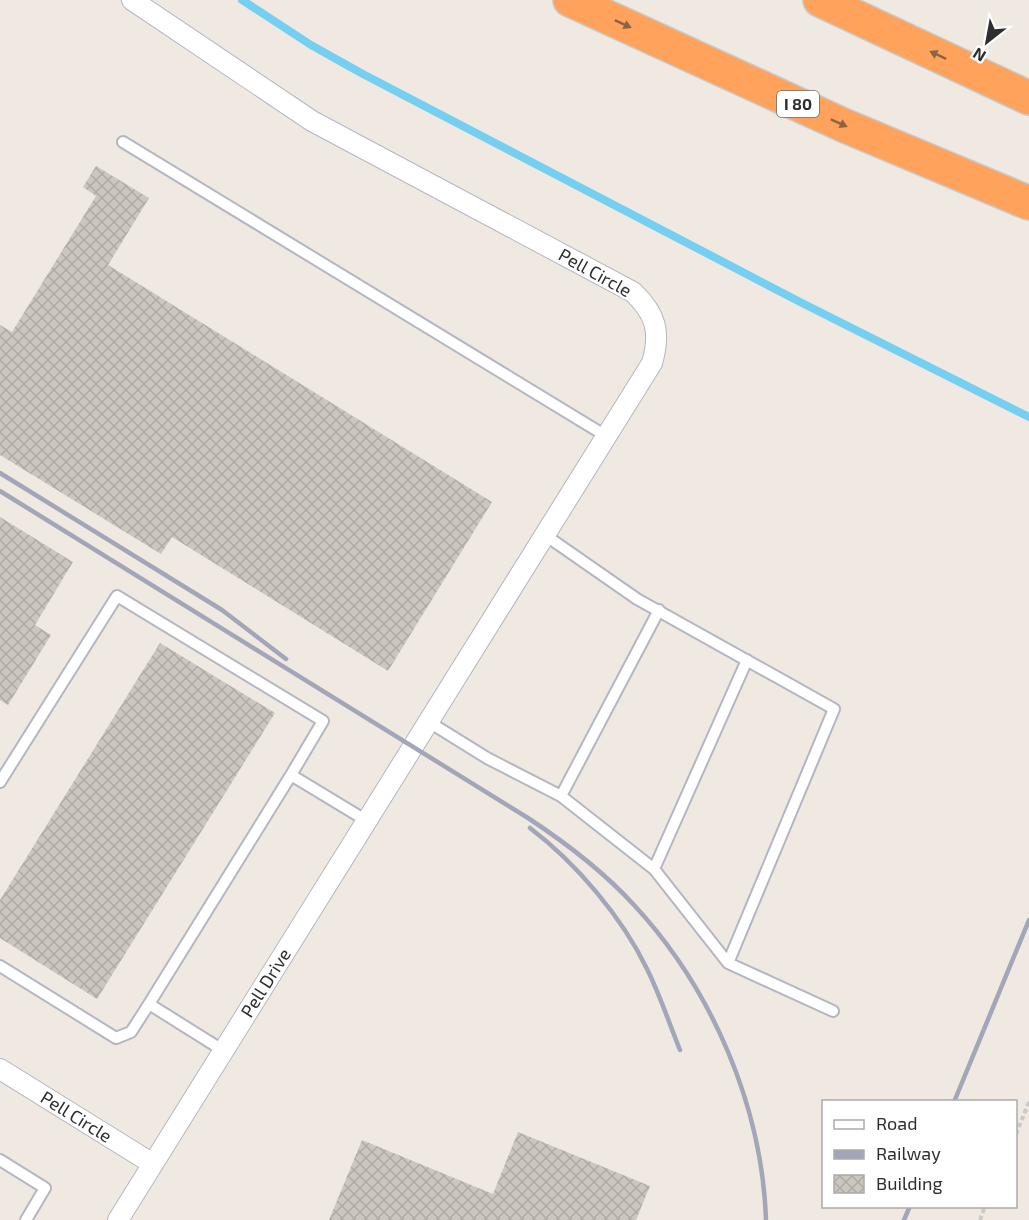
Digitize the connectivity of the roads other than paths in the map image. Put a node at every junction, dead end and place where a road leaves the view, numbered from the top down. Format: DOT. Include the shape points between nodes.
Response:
graph roads {
  1 [pos="132,0"];
  2 [pos="570,0"];
  3 [pos="820,0"];
  4 [pos="1029,98"];
  5 [pos="123,142"];
  6 [pos="1029,203"];
  7 [pos="606,436"];
  8 [pos="545,535"];
  9 [pos="659,610"];
  10 [pos="747,660"];
  11 [pos="429,722"];
  12 [pos="413,747"];
  13 [pos="291,775"];
  14 [pos="0,782"];
  15 [pos="561,796"];
  16 [pos="367,821"];
  17 [pos="654,869"];
  18 [pos="728,963"];
  19 [pos="0,966"];
  20 [pos="149,1004"];
  21 [pos="833,1011"];
  22 [pos="224,1051"];
  23 [pos="1,1073"];
  24 [pos="0,1160"];
  25 [pos="153,1164"];
  26 [pos="26,1220"];
  27 [pos="118,1220"];
  1 -- 7 [label="street, Pell Circle" via="312,121 633,292 646,304 654,320 657,347 652,363"];
  2 -- 6 [label="highway, I 80, one-way" via="843,125"];
  4 -- 3 [label="highway, one-way"];
  5 -- 7 [label="lane"];
  7 -- 8 [label="street, Pell Circle"];
  8 -- 9 [label="lane"];
  8 -- 11 [label="street, Pell Circle"];
  9 -- 10 [label="lane"];
  9 -- 15 [label="lane"];
  10 -- 17 [label="lane"];
  10 -- 18 [label="lane" via="834,709"];
  11 -- 12 [label="street, Pell Circle"];
  11 -- 15 [label="lane" via="487,758"];
  12 -- 16 [label="street, Pell Drive"];
  13 -- 14 [label="lane" via="323,721 117,596"];
  13 -- 16 [label="lane"];
  13 -- 20 [label="lane"];
  15 -- 17 [label="lane"];
  16 -- 22 [label="street, Pell Drive"];
  17 -- 18 [label="lane"];
  18 -- 21 [label="lane"];
  19 -- 20 [label="lane" via="116,1038 131,1032"];
  20 -- 22 [label="lane"];
  22 -- 25 [label="street, Pell Drive"];
  23 -- 25 [label="street, Pell Circle"];
  24 -- 26 [label="lane" via="45,1188"];
  25 -- 27 [label="street, Pell Drive"];
}
